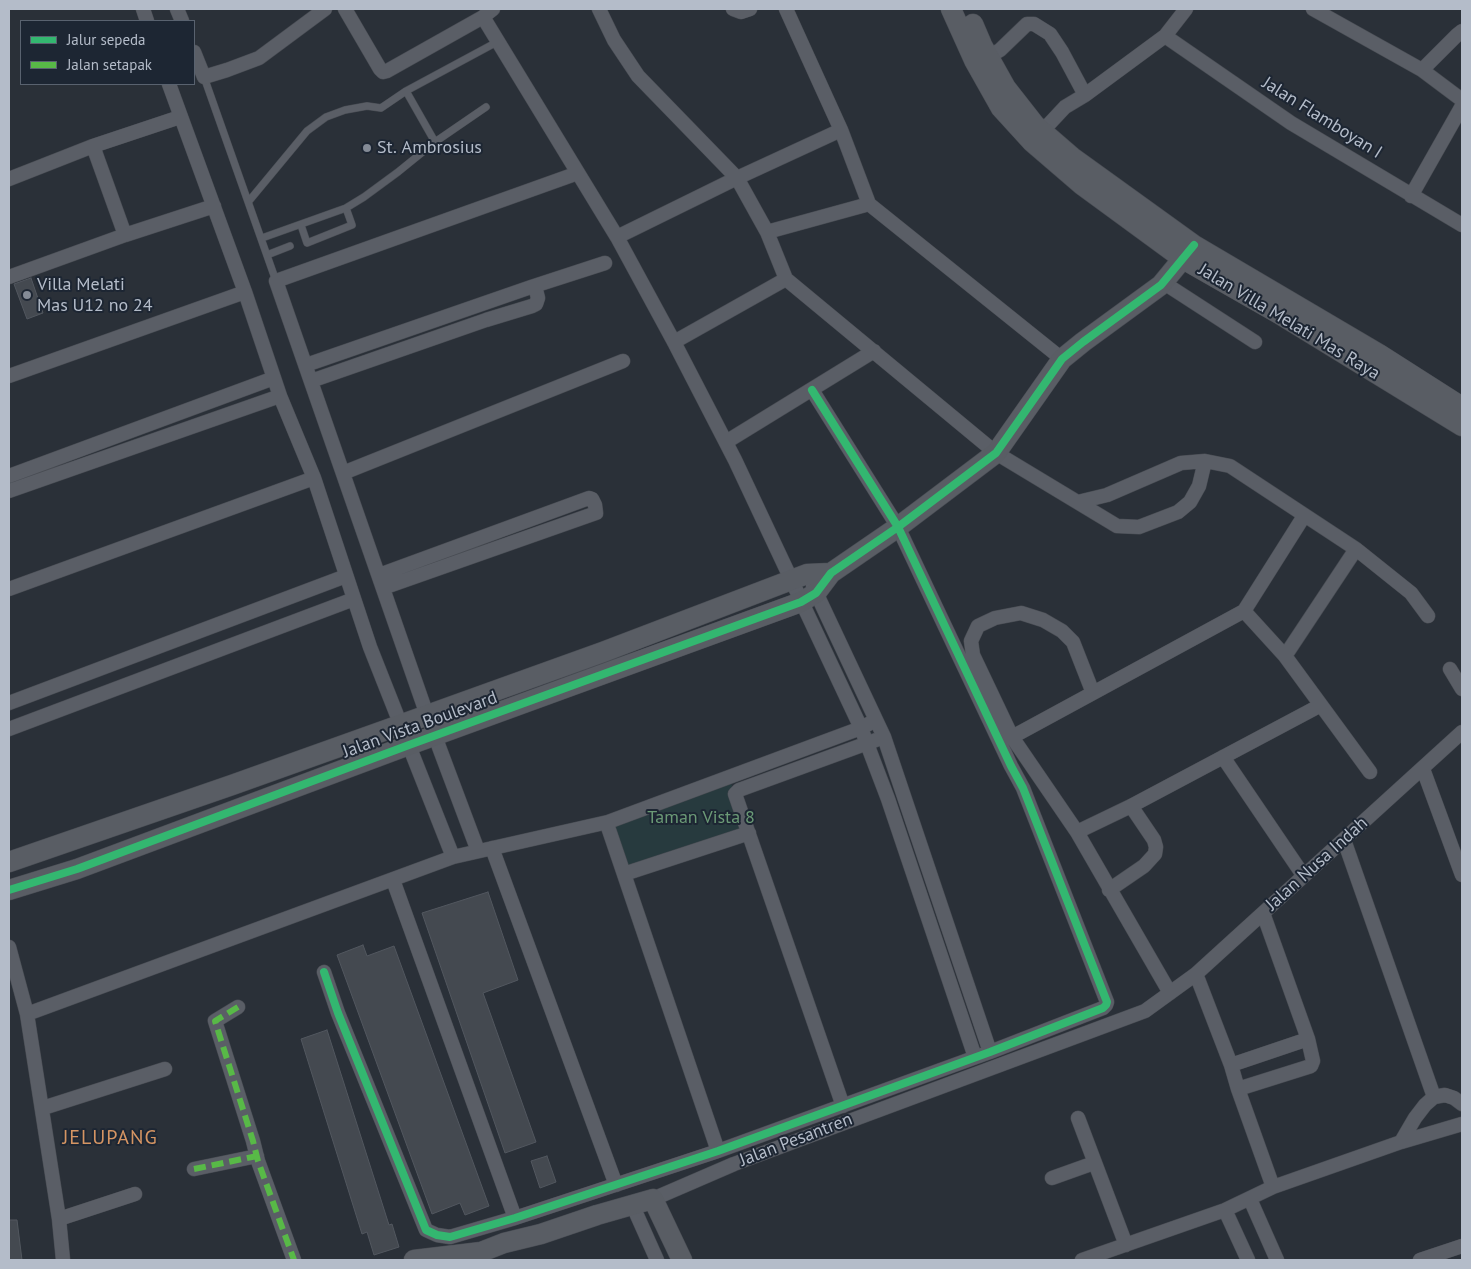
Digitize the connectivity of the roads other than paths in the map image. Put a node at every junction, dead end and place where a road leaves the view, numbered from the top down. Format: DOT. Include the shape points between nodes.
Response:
graph roads {
  1 [pos="325,9"];
  2 [pos="346,9"];
  3 [pos="599,9"];
  4 [pos="733,9"];
  5 [pos="750,9"];
  6 [pos="786,9"];
  7 [pos="951,9"];
  8 [pos="966,9"];
  9 [pos="1186,9"];
  10 [pos="1313,9"];
  11 [pos="488,13"];
  12 [pos="1462,32"];
  13 [pos="1165,36"];
  14 [pos="497,42"];
  15 [pos="195,54"];
  16 [pos="988,57"];
  17 [pos="1422,70"];
  18 [pos="204,77"];
  19 [pos="169,85"];
  20 [pos="406,91"];
  21 [pos="1085,95"];
  22 [pos="1462,100"];
  23 [pos="1462,106"];
  24 [pos="486,107"];
  25 [pos="180,117"];
  26 [pos="842,130"];
  27 [pos="1037,136"];
  28 [pos="435,142"];
  29 [pos="93,146"];
  30 [pos="578,173"];
  31 [pos="737,178"];
  32 [pos="9,179"];
  33 [pos="1412,196"];
  34 [pos="249,201"];
  35 [pos="869,204"];
  36 [pos="214,206"];
  37 [pos="346,208"];
  38 [pos="300,225"];
  39 [pos="1462,225"];
  40 [pos="767,232"];
  41 [pos="125,236"];
  42 [pos="617,237"];
  43 [pos="262,238"];
  44 [pos="290,246"];
  45 [pos="1189,252"];
  46 [pos="267,255"];
  47 [pos="605,263"];
  48 [pos="9,277"];
  49 [pos="786,279"];
  50 [pos="276,281"];
  51 [pos="1164,283"];
  52 [pos="531,287"];
  53 [pos="245,292"];
  54 [pos="674,342"];
  55 [pos="1255,342"];
  56 [pos="874,351"];
  57 [pos="1062,359"];
  58 [pos="623,361"];
  59 [pos="306,365"];
  60 [pos="9,376"];
  61 [pos="274,378"];
  62 [pos="311,381"];
  63 [pos="812,390"];
  64 [pos="280,396"];
  65 [pos="1462,407"];
  66 [pos="1462,426"];
  67 [pos="726,442"];
  68 [pos="996,452"];
  69 [pos="1205,461"];
  70 [pos="343,473"];
  71 [pos="9,476"];
  72 [pos="314,478"];
  73 [pos="9,491"];
  74 [pos="1078,502"];
  75 [pos="1304,516"];
  76 [pos="898,527"];
  77 [pos="1356,549"];
  78 [pos="832,573"];
  79 [pos="346,576"];
  80 [pos="799,577"];
  81 [pos="381,581"];
  82 [pos="9,589"];
  83 [pos="808,598"];
  84 [pos="354,599"];
  85 [pos="1244,611"];
  86 [pos="1428,616"];
  87 [pos="196,633"];
  88 [pos="204,655"];
  89 [pos="1285,656"];
  90 [pos="1450,669"];
  91 [pos="52,687"];
  92 [pos="1462,689"];
  93 [pos="1094,693"];
  94 [pos="9,703"];
  95 [pos="1321,705"];
  96 [pos="60,710"];
  97 [pos="427,715"];
  98 [pos="876,720"];
  99 [pos="400,725"];
  100 [pos="861,728"];
  101 [pos="9,729"];
  102 [pos="1462,732"];
  103 [pos="435,736"];
  104 [pos="884,737"];
  105 [pos="1012,737"];
  106 [pos="868,744"];
  107 [pos="409,745"];
  108 [pos="1223,757"];
  109 [pos="1423,769"];
  110 [pos="1370,772"];
  111 [pos="1131,806"];
  112 [pos="608,822"];
  113 [pos="1077,832"];
  114 [pos="749,833"];
  115 [pos="1344,840"];
  116 [pos="492,848"];
  117 [pos="478,851"];
  118 [pos="454,858"];
  119 [pos="9,862"];
  120 [pos="624,874"];
  121 [pos="1304,875"];
  122 [pos="1462,875"];
  123 [pos="393,880"];
  124 [pos="9,890"];
  125 [pos="1109,890"];
  126 [pos="1263,913"];
  127 [pos="9,947"];
  128 [pos="324,972"];
  129 [pos="1196,974"];
  130 [pos="1167,995"];
  131 [pos="238,1007"];
  132 [pos="27,1014"];
  133 [pos="1308,1039"];
  134 [pos="990,1052"];
  135 [pos="975,1058"];
  136 [pos="1231,1065"];
  137 [pos="165,1068"];
  138 [pos="1238,1089"];
  139 [pos="1434,1097"];
  140 [pos="1462,1104"];
  141 [pos="843,1106"];
  142 [pos="43,1108"];
  143 [pos="1078,1118"];
  144 [pos="1462,1124"];
  145 [pos="1402,1142"];
  146 [pos="718,1151"];
  147 [pos="257,1156"];
  148 [pos="1094,1162"];
  149 [pos="194,1169"];
  150 [pos="1052,1178"];
  151 [pos="616,1185"];
  152 [pos="1273,1187"];
  153 [pos="134,1194"];
  154 [pos="652,1199"];
  155 [pos="1250,1199"];
  156 [pos="1225,1210"];
  157 [pos="636,1213"];
  158 [pos="515,1218"];
  159 [pos="60,1219"];
  160 [pos="1126,1245"];
  161 [pos="1462,1246"];
  162 [pos="467,1257"];
  163 [pos="63,1260"];
  164 [pos="294,1260"];
  165 [pos="414,1260"];
  166 [pos="657,1260"];
  167 [pos="682,1260"];
  168 [pos="1082,1260"];
  169 [pos="1248,1260"];
  170 [pos="1277,1260"];
  171 [pos="1420,1260"];
  1 -- 18 [label="street" via="259,58"];
  2 -- 11 [label="street" via="383,72"];
  3 -- 31 [label="street" via="614,40 638,76"];
  4 -- 5 [label="street" via="741,12"];
  6 -- 26 [label="street"];
  7 -- 27 [label="street, Jalan Villa Melati Mas Raya" via="1001,108"];
  8 -- 16 [label="street, Jalan Villa Melati Mas Raya"];
  9 -- 13 [label="street"];
  10 -- 17 [label="street"];
  11 -- 14 [label="street"];
  12 -- 17 [label="street" via="1456,34"];
  13 -- 21 [label="street"];
  13 -- 33 [label="street, Jalan Flamboyan I" via="1291,124"];
  14 -- 20 [label="lane"];
  14 -- 30 [label="street"];
  15 -- 18 [label="street"];
  16 -- 21 [label="street" via="1027,24 1034,24 1050,34"];
  16 -- 27 [label="street, Jalan Villa Melati Mas Raya" via="1006,88 1035,125"];
  17 -- 22 [label="street"];
  18 -- 34 [label="lane"];
  19 -- 25 [label="street"];
  20 -- 28 [label="lane"];
  20 -- 34 [label="lane" via="381,108 367,106 345,110 326,117 307,130"];
  21 -- 27 [label="street" via="1065,107"];
  23 -- 33 [label="street"];
  24 -- 28 [label="lane"];
  25 -- 29 [label="street"];
  25 -- 36 [label="street"];
  26 -- 31 [label="street"];
  26 -- 35 [label="street"];
  27 -- 45 [label="street, Jalan Villa Melati Mas Raya" via="1072,157"];
  28 -- 37 [label="lane"];
  29 -- 32 [label="street"];
  29 -- 41 [label="street"];
  30 -- 42 [label="street"];
  30 -- 50 [label="street"];
  31 -- 40 [label="street"];
  31 -- 42 [label="street"];
  33 -- 39 [label="street, Jalan Flamboyan I"];
  34 -- 43 [label="lane"];
  35 -- 40 [label="street"];
  35 -- 57 [label="street"];
  36 -- 41 [label="street"];
  36 -- 53 [label="street"];
  37 -- 38 [label="lane"];
  37 -- 38 [label="lane" via="352,225 307,243"];
  38 -- 43 [label="lane"];
  40 -- 49 [label="street"];
  41 -- 48 [label="street"];
  42 -- 54 [label="street"];
  43 -- 46 [label="lane"];
  44 -- 46 [label="lane"];
  45 -- 51 [label="street"];
  45 -- 65 [label="street, Jalan Villa Melati Mas Raya" via="1379,354"];
  45 -- 66 [label="street, Jalan Villa Melati Mas Raya" via="1289,320"];
  46 -- 50 [label="lane"];
  47 -- 52 [label="street"];
  49 -- 54 [label="street"];
  49 -- 56 [label="street"];
  50 -- 59 [label="street"];
  51 -- 55 [label="street"];
  51 -- 57 [label="street"];
  52 -- 59 [label="street"];
  52 -- 62 [label="street" via="536,290 538,298 532,306"];
  53 -- 60 [label="street"];
  53 -- 61 [label="street"];
  54 -- 67 [label="street"];
  56 -- 63 [label="street"];
  56 -- 68 [label="street"];
  57 -- 68 [label="street"];
  58 -- 70 [label="street"];
  59 -- 62 [label="street"];
  61 -- 64 [label="street"];
  61 -- 71 [label="street"];
  62 -- 70 [label="street"];
  63 -- 67 [label="street"];
  63 -- 76 [label="street"];
  64 -- 72 [label="street"];
  64 -- 73 [label="street"];
  67 -- 80 [label="street"];
  68 -- 74 [label="street"];
  68 -- 76 [label="street"];
  69 -- 74 [label="street" via="1181,463 1107,495"];
  69 -- 74 [label="street" via="1199,486 1190,502 1178,512 1139,527 1118,526"];
  69 -- 75 [label="street" via="1230,466"];
  70 -- 81 [label="street"];
  72 -- 79 [label="street"];
  72 -- 82 [label="street"];
  75 -- 77 [label="street"];
  75 -- 85 [label="street"];
  76 -- 78 [label="street"];
  76 -- 134 [label="street" via="1023,788 1107,1002 1103,1008"];
  77 -- 86 [label="street" via="1411,593"];
  77 -- 89 [label="street"];
  78 -- 80 [label="street, Jalan Vista Boulevard"];
  78 -- 83 [label="street"];
  79 -- 84 [label="street"];
  79 -- 87 [label="street"];
  80 -- 83 [label="street"];
  80 -- 97 [label="street, Jalan Vista Boulevard"];
  81 -- 81 [label="street" via="589,498 595,505 596,512"];
  81 -- 97 [label="street"];
  83 -- 98 [label="street"];
  83 -- 100 [label="street"];
  83 -- 103 [label="street, Jalan Vista Boulevard"];
  84 -- 88 [label="street"];
  84 -- 99 [label="street"];
  85 -- 89 [label="street"];
  85 -- 93 [label="street"];
  87 -- 88 [label="street"];
  87 -- 91 [label="street"];
  88 -- 96 [label="street"];
  89 -- 95 [label="street"];
  90 -- 92 [label="street"];
  91 -- 94 [label="street"];
  91 -- 96 [label="street"];
  93 -- 105 [label="street"];
  93 -- 105 [label="street" via="1073,642 1043,620 1021,613 995,618 978,626 970,641 973,655"];
  95 -- 108 [label="street"];
  95 -- 110 [label="street"];
  96 -- 101 [label="street"];
  97 -- 99 [label="street, Jalan Vista Boulevard"];
  97 -- 103 [label="street"];
  98 -- 100 [label="street"];
  98 -- 104 [label="street"];
  99 -- 107 [label="street"];
  99 -- 119 [label="street, Jalan Vista Boulevard"];
  100 -- 106 [label="street"];
  100 -- 112 [label="street"];
  102 -- 109 [label="street, Jalan Nusa Indah"];
  103 -- 107 [label="street, Jalan Vista Boulevard"];
  103 -- 117 [label="street"];
  104 -- 106 [label="street"];
  104 -- 134 [label="street"];
  105 -- 113 [label="street"];
  106 -- 114 [label="street" via="736,791"];
  106 -- 135 [label="street"];
  107 -- 118 [label="street"];
  107 -- 124 [label="street, Jalan Vista Boulevard" via="77,869"];
  108 -- 111 [label="street"];
  108 -- 121 [label="street"];
  109 -- 115 [label="street, Jalan Nusa Indah"];
  109 -- 122 [label="street"];
  111 -- 113 [label="street"];
  111 -- 125 [label="street" via="1154,840 1155,854 1144,866"];
  112 -- 116 [label="street"];
  112 -- 120 [label="street"];
  113 -- 125 [label="street"];
  114 -- 120 [label="street"];
  114 -- 141 [label="street"];
  115 -- 121 [label="street, Jalan Nusa Indah"];
  115 -- 139 [label="street"];
  116 -- 117 [label="street"];
  116 -- 151 [label="street"];
  117 -- 118 [label="street"];
  118 -- 123 [label="street"];
  120 -- 146 [label="street"];
  121 -- 126 [label="street, Jalan Nusa Indah"];
  123 -- 132 [label="street"];
  123 -- 158 [label="street"];
  125 -- 130 [label="street"];
  126 -- 129 [label="street, Jalan Nusa Indah"];
  126 -- 133 [label="street"];
  127 -- 132 [label="street"];
  128 -- 158 [label="street" via="426,1230 437,1236 450,1237"];
  129 -- 130 [label="street, Jalan Nusa Indah"];
  129 -- 136 [label="street"];
  130 -- 154 [label="street, Jalan Pesantren" via="1145,1011 734,1164"];
  131 -- 147 [label="street" via="214,1021"];
  132 -- 142 [label="street"];
  133 -- 136 [label="street"];
  133 -- 138 [label="street" via="1314,1061 1311,1066"];
  134 -- 135 [label="street"];
  135 -- 141 [label="street"];
  136 -- 138 [label="street"];
  137 -- 142 [label="street"];
  138 -- 152 [label="street"];
  139 -- 140 [label="street" via="1445,1095"];
  139 -- 145 [label="street" via="1425,1105"];
  141 -- 146 [label="street"];
  142 -- 159 [label="street"];
  143 -- 148 [label="street"];
  144 -- 145 [label="street"];
  145 -- 152 [label="street"];
  146 -- 151 [label="street"];
  147 -- 149 [label="street"];
  147 -- 164 [label="street"];
  148 -- 150 [label="street"];
  148 -- 160 [label="street"];
  151 -- 158 [label="street"];
  152 -- 155 [label="street"];
  153 -- 159 [label="street"];
  154 -- 162 [label="street, Jalan Pesantren"];
  154 -- 167 [label="street"];
  155 -- 156 [label="street"];
  155 -- 170 [label="street"];
  156 -- 160 [label="street"];
  156 -- 169 [label="street"];
  157 -- 166 [label="street"];
  159 -- 163 [label="street"];
  160 -- 168 [label="street"];
  161 -- 171 [label="street"];
  162 -- 165 [label="street, Jalan Pesantren"];
}
